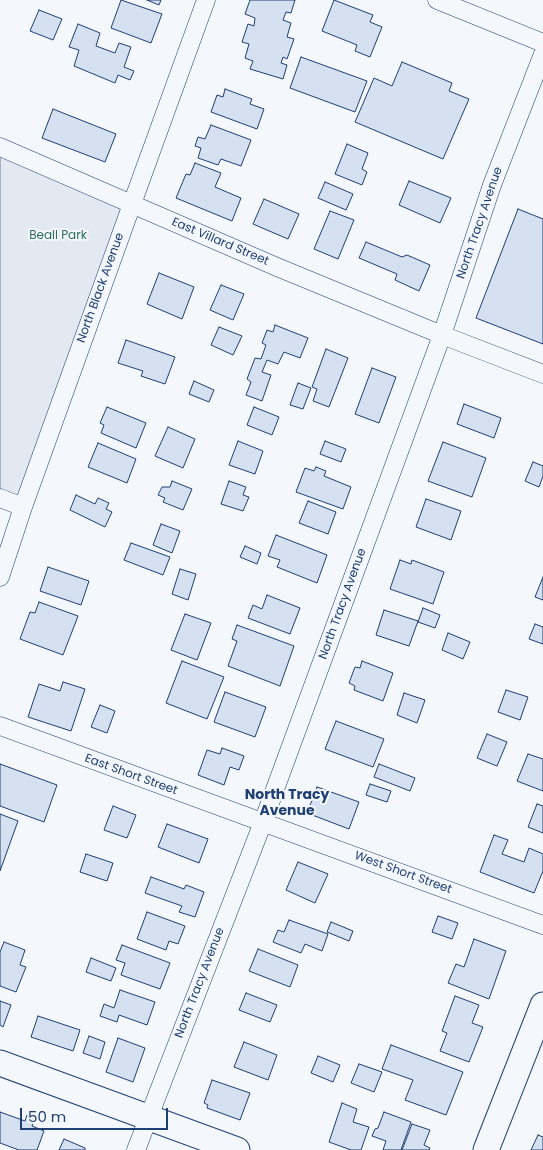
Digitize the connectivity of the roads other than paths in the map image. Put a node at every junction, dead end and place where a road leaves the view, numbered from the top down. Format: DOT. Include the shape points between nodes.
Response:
graph roads {
  1 [pos="206,0"];
  2 [pos="437,0"];
  3 [pos="543,43"];
  4 [pos="543,54"];
  5 [pos="0,147"];
  6 [pos="132,204"];
  7 [pos="442,335"];
  8 [pos="543,374"];
  9 [pos="0,498"];
  10 [pos="23,507"];
  11 [pos="0,577"];
  12 [pos="0,726"];
  13 [pos="263,822"];
  14 [pos="543,925"];
  15 [pos="543,1006"];
  16 [pos="0,1063"];
  17 [pos="148,1117"];
  18 [pos="136,1150"];
  19 [pos="237,1150"];
  20 [pos="486,1150"];
  1 -- 6 [label="street, North Black Avenue"];
  2 -- 3 [label="street"];
  4 -- 7 [label="street, North Tracy Avenue" via="492,185"];
  5 -- 6 [label="street, East Villard Street"];
  6 -- 7 [label="street, East Villard Street"];
  6 -- 10 [label="street, North Black Avenue"];
  7 -- 8 [label="street, East Villard Street"];
  7 -- 13 [label="street, North Tracy Avenue"];
  9 -- 10 [label="street"];
  10 -- 11 [label="street, North Black Avenue"];
  12 -- 13 [label="street, East Short Street"];
  13 -- 14 [label="street, West Short Street"];
  13 -- 17 [label="street, North Tracy Avenue"];
  15 -- 20 [label="main road"];
  16 -- 17 [label="main road"];
  17 -- 18 [label="street, North Tracy Avenue"];
  17 -- 19 [label="main road"];
}
